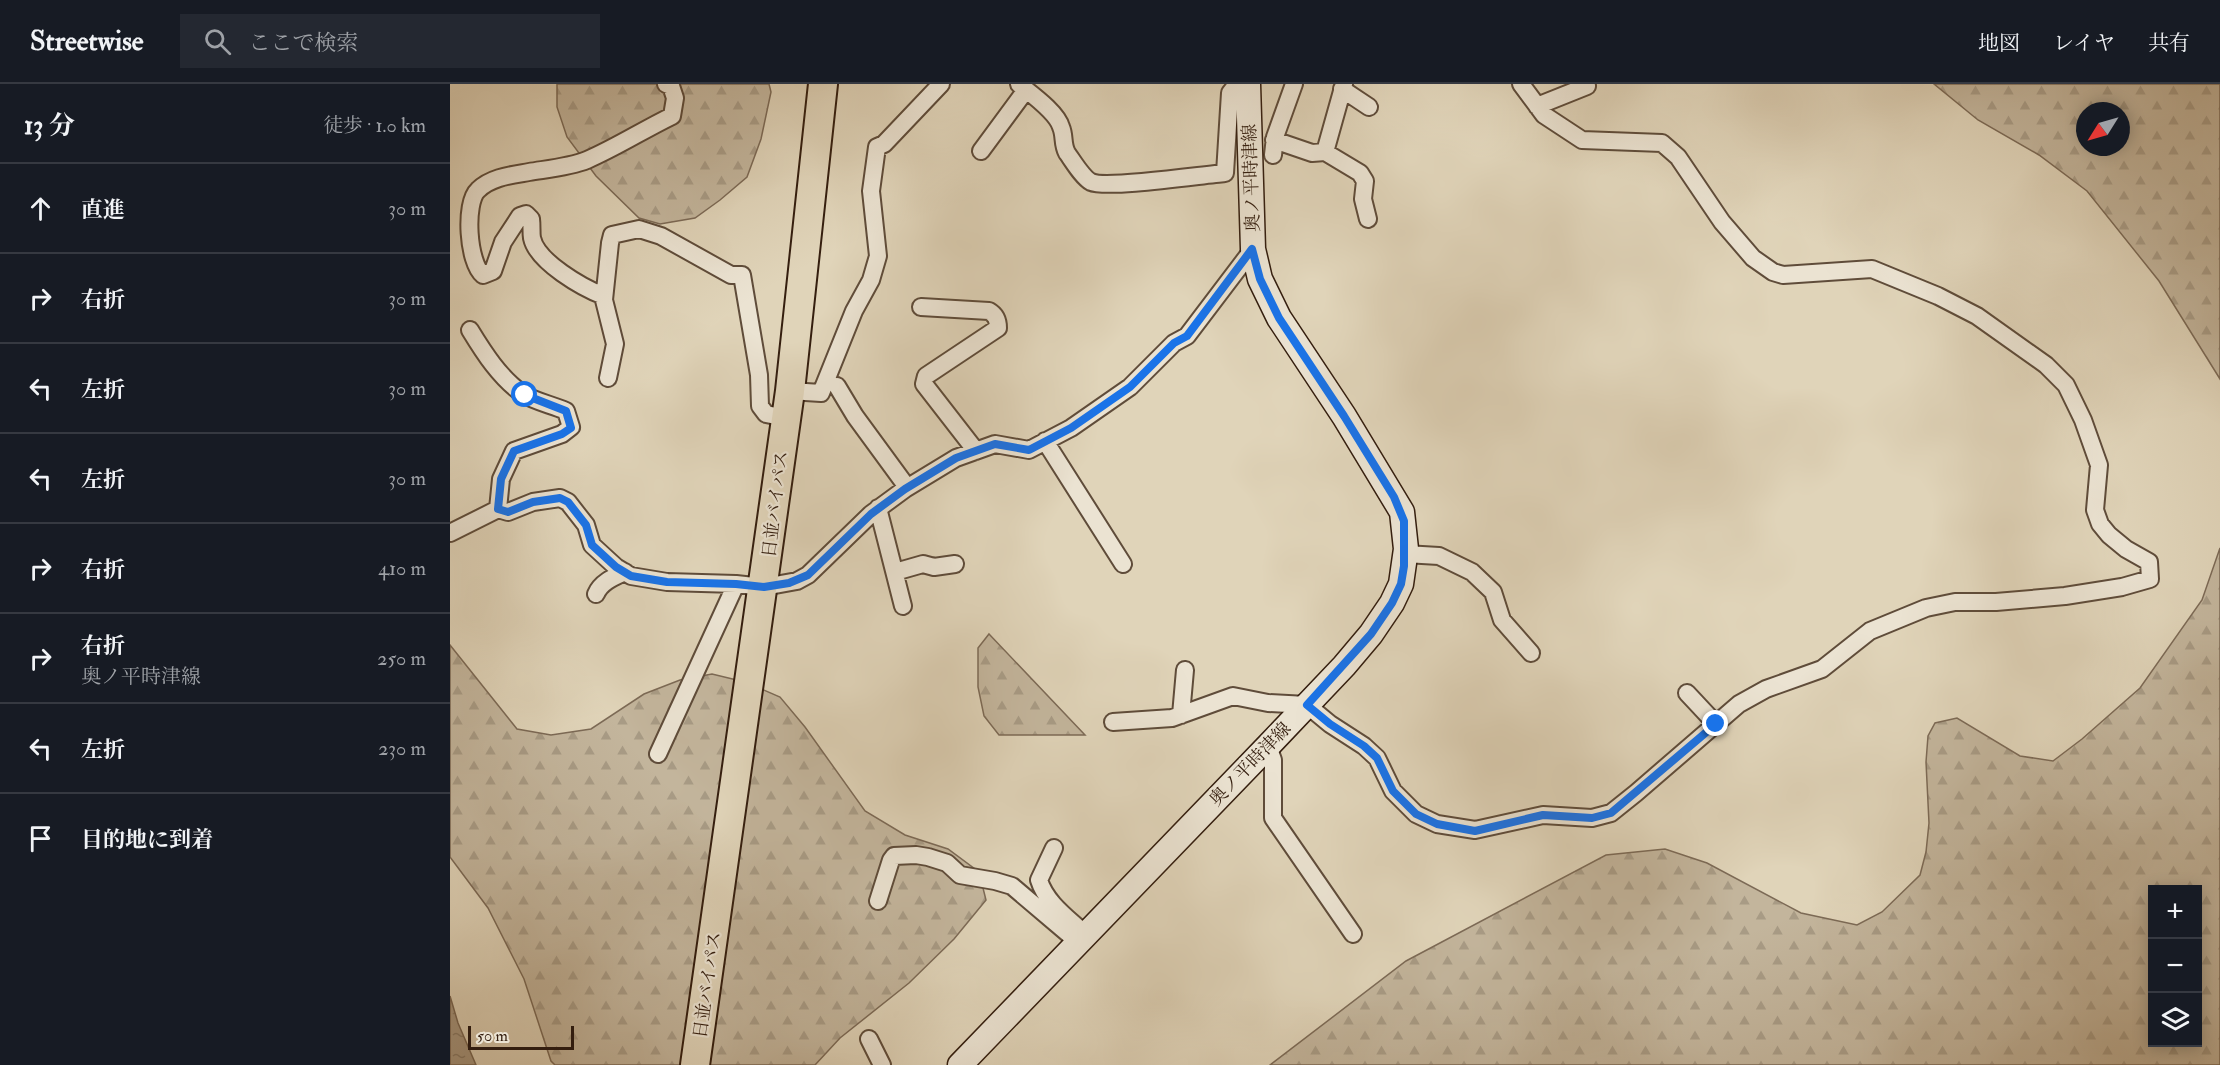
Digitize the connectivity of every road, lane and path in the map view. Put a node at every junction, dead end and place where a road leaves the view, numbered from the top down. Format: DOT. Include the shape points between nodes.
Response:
graph roads {
  1 [pos="666,84"];
  2 [pos="824,84"];
  3 [pos="941,84"];
  4 [pos="1237,84"];
  5 [pos="1248,84"];
  6 [pos="1293,84"];
  7 [pos="1521,84"];
  8 [pos="1343,86"];
  9 [pos="1587,86"];
  10 [pos="1023,87"];
  11 [pos="1369,106"];
  12 [pos="1537,106"];
  13 [pos="981,151"];
  14 [pos="1325,152"];
  15 [pos="1368,219"];
  16 [pos="1252,249"];
  17 [pos="604,296"];
  18 [pos="921,307"];
  19 [pos="470,330"];
  20 [pos="608,378"];
  21 [pos="837,386"];
  22 [pos="788,404"];
  23 [pos="1046,441"];
  24 [pos="976,451"];
  25 [pos="907,488"];
  26 [pos="878,508"];
  27 [pos="498,509"];
  28 [pos="450,533"];
  29 [pos="1405,554"];
  30 [pos="955,564"];
  31 [pos="1123,564"];
  32 [pos="625,572"];
  33 [pos="895,572"];
  34 [pos="736,584"];
  35 [pos="764,587"];
  36 [pos="596,594"];
  37 [pos="903,606"];
  38 [pos="1531,653"];
  39 [pos="1185,670"];
  40 [pos="1688,693"];
  41 [pos="1307,705"];
  42 [pos="1181,715"];
  43 [pos="1113,722"];
  44 [pos="1716,724"];
  45 [pos="1268,746"];
  46 [pos="658,754"];
  47 [pos="1054,848"];
  48 [pos="878,901"];
  49 [pos="1353,934"];
  50 [pos="1082,938"];
  51 [pos="869,1039"];
  52 [pos="695,1065"];
  53 [pos="882,1065"];
  54 [pos="960,1065"];
  1 -- 17 [label="street" via="675,98 672,116 585,161 511,174 491,181 473,196 468,217 474,264 483,275 494,271 503,242 520,216 526,214 541,254 586,289"];
  2 -- 22 [label="highway, 日並バイパス"];
  3 -- 22 [label="street" via="877,147 871,191 878,256 871,280 854,311 821,393"];
  4 -- 10 [label="street" via="1230,93 1225,173 1102,184 1087,180 1062,143 1061,125"];
  5 -- 16 [label="main road, 奥ノ平時津線"];
  6 -- 14 [label="street" via="1273,147"];
  7 -- 12 [label="street"];
  8 -- 11 [label="street"];
  8 -- 14 [label="street"];
  9 -- 12 [label="street"];
  10 -- 13 [label="street"];
  12 -- 44 [label="street" via="1582,140 1662,143 1678,157 1722,222 1753,258 1773,272 1783,275 1872,269 1938,296 2019,344 2066,385 2083,420 2099,465 2095,510 2100,524 2126,549 2149,562 2150,579 2122,587 1926,608 1870,631 1822,669 1766,689 1739,704"];
  14 -- 15 [label="street" via="1360,173 1365,181 1363,199"];
  16 -- 23 [label="street" via="1187,336 1174,343 1130,387"];
  16 -- 29 [label="main road, 奥ノ平時津線" via="1260,279 1279,318 1402,512"];
  17 -- 20 [label="street" via="615,344"];
  17 -- 22 [label="street" via="612,235 639,229 661,236 731,275 742,275 759,375 760,406 766,414"];
  18 -- 24 [label="street" via="989,311 998,321 998,327 924,380"];
  19 -- 27 [label="street" via="507,381 525,395 566,411 571,428 514,451 501,479"];
  21 -- 25 [label="street"];
  22 -- 35 [label="highway, 日並バイパス"];
  23 -- 24 [label="street" via="1029,450 995,444"];
  23 -- 31 [label="street"];
  24 -- 25 [label="street" via="956,458"];
  25 -- 26 [label="street"];
  26 -- 33 [label="street"];
  26 -- 35 [label="street" via="808,575"];
  27 -- 28 [label="street"];
  27 -- 32 [label="street" via="508,512 533,502 560,498 586,525 592,545"];
  29 -- 38 [label="street" via="1439,556 1472,572 1493,592 1502,620"];
  29 -- 41 [label="main road, 奥ノ平時津線" via="1401,584 1392,603 1371,634"];
  30 -- 33 [label="street" via="923,564"];
  32 -- 34 [label="street" via="667,582"];
  32 -- 36 [label="street" via="612,578"];
  33 -- 37 [label="street"];
  34 -- 35 [label="street"];
  34 -- 46 [label="street"];
  35 -- 52 [label="highway, 日並バイパス"];
  39 -- 42 [label="street"];
  40 -- 44 [label="street"];
  41 -- 42 [label="street" via="1233,696"];
  41 -- 44 [label="street" via="1377,758 1393,791 1416,814 1437,824 1475,831 1543,815 1592,818 1611,813"];
  41 -- 45 [label="main road, 奥ノ平時津線"];
  42 -- 43 [label="street"];
  45 -- 49 [label="street" via="1273,760 1273,818"];
  45 -- 50 [label="main road, 奥ノ平時津線"];
  47 -- 50 [label="street" via="1039,880 1043,891"];
  48 -- 50 [label="street" via="894,856 928,857 947,863 960,875 1011,886"];
  50 -- 54 [label="main road, 奥ノ平時津線"];
  51 -- 53 [label="street"];
}
